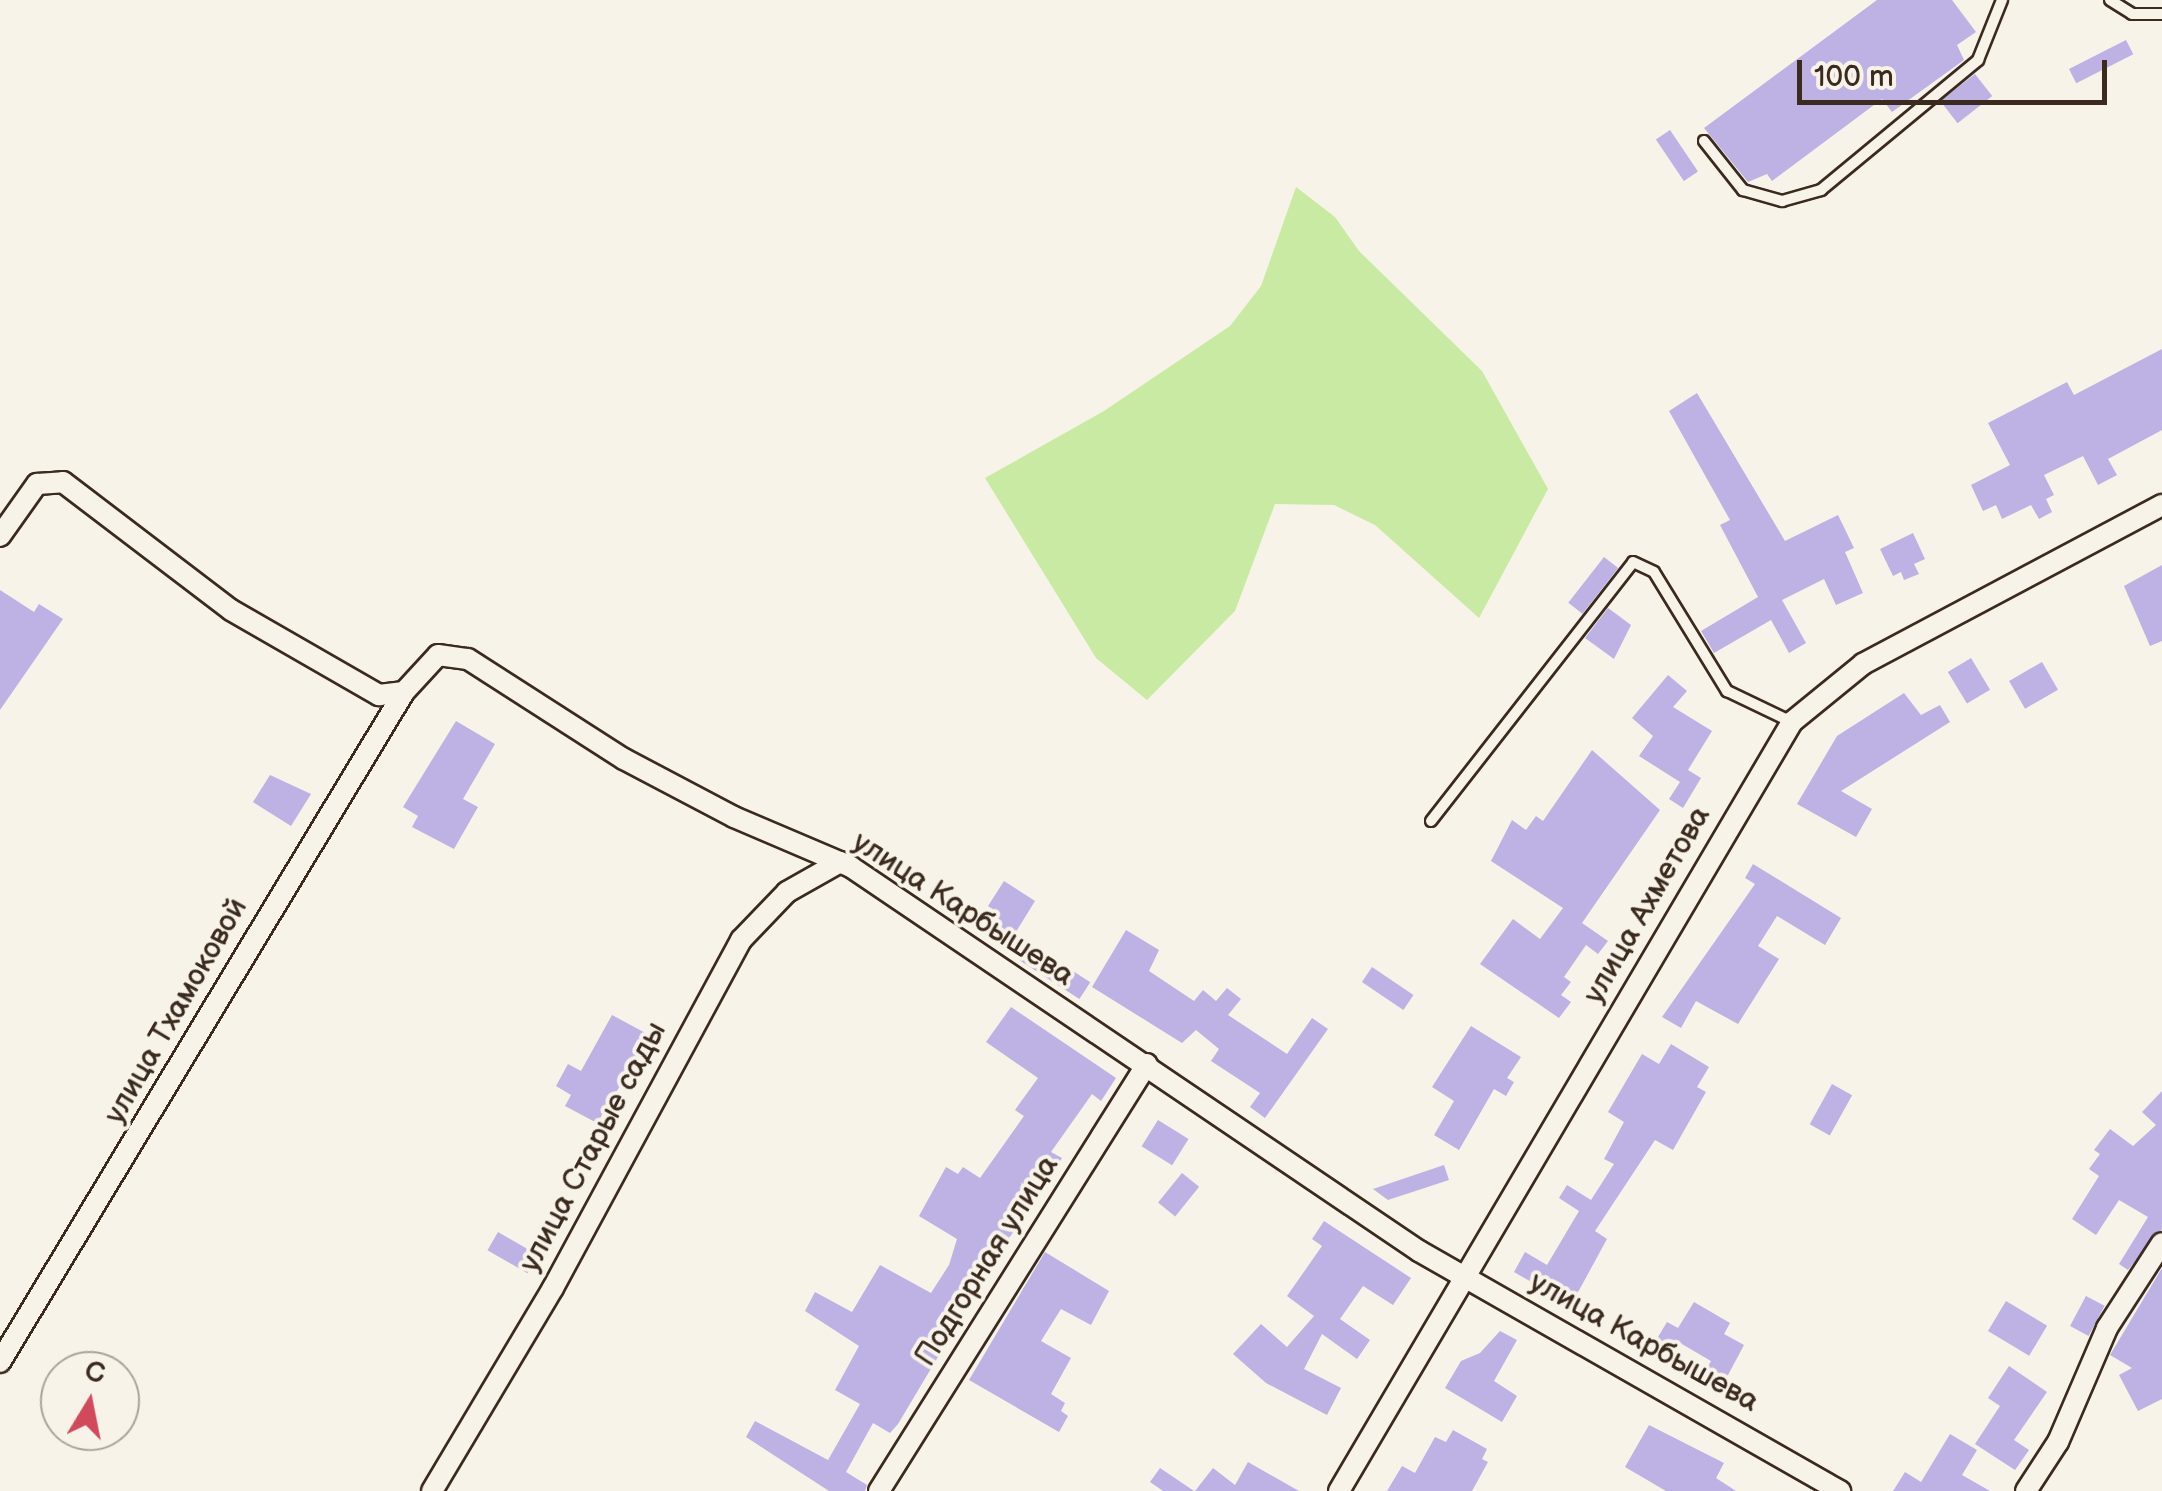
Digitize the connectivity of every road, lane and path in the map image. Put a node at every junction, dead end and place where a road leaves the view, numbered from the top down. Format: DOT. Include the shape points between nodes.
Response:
graph roads {
  1 [pos="2002,0"];
  2 [pos="2110,0"];
  3 [pos="2162,14"];
  4 [pos="1704,141"];
  5 [pos="2162,505"];
  6 [pos="0,536"];
  7 [pos="404,692"];
  8 [pos="1792,722"];
  9 [pos="1431,821"];
  10 [pos="840,862"];
  11 [pos="1147,1064"];
  12 [pos="2162,1243"];
  13 [pos="1464,1278"];
  14 [pos="0,1362"];
  15 [pos="432,1491"];
  16 [pos="880,1491"];
  17 [pos="1339,1491"];
  18 [pos="1840,1491"];
  19 [pos="2026,1491"];
  1 -- 4 [label="lane" via="1978,60 1821,190 1782,202 1744,190"];
  2 -- 3 [label="lane" via="2132,14"];
  5 -- 8 [label="street, улица Ахметова" via="1892,648 1832,685"];
  6 -- 7 [label="street" via="37,484 52,480 82,492 231,610 373,692"];
  7 -- 10 [label="street, улица Карбышева" via="431,659 458,656 642,769"];
  7 -- 14 [label="street, улица Тхамоковой"];
  8 -- 9 [label="lane" via="1727,691 1654,572 1633,562"];
  8 -- 13 [label="street, улица Ахметова"];
  10 -- 11 [label="street, улица Карбышева"];
  10 -- 15 [label="street, улица Старые сады" via="787,892 741,940 552,1288"];
  11 -- 13 [label="street, улица Карбышева"];
  11 -- 16 [label="street, Подгорная улица"];
  12 -- 19 [label="street" via="2107,1328 2058,1442"];
  13 -- 17 [label="street, улица Ахметова"];
  13 -- 18 [label="street, улица Карбышева"];
}
